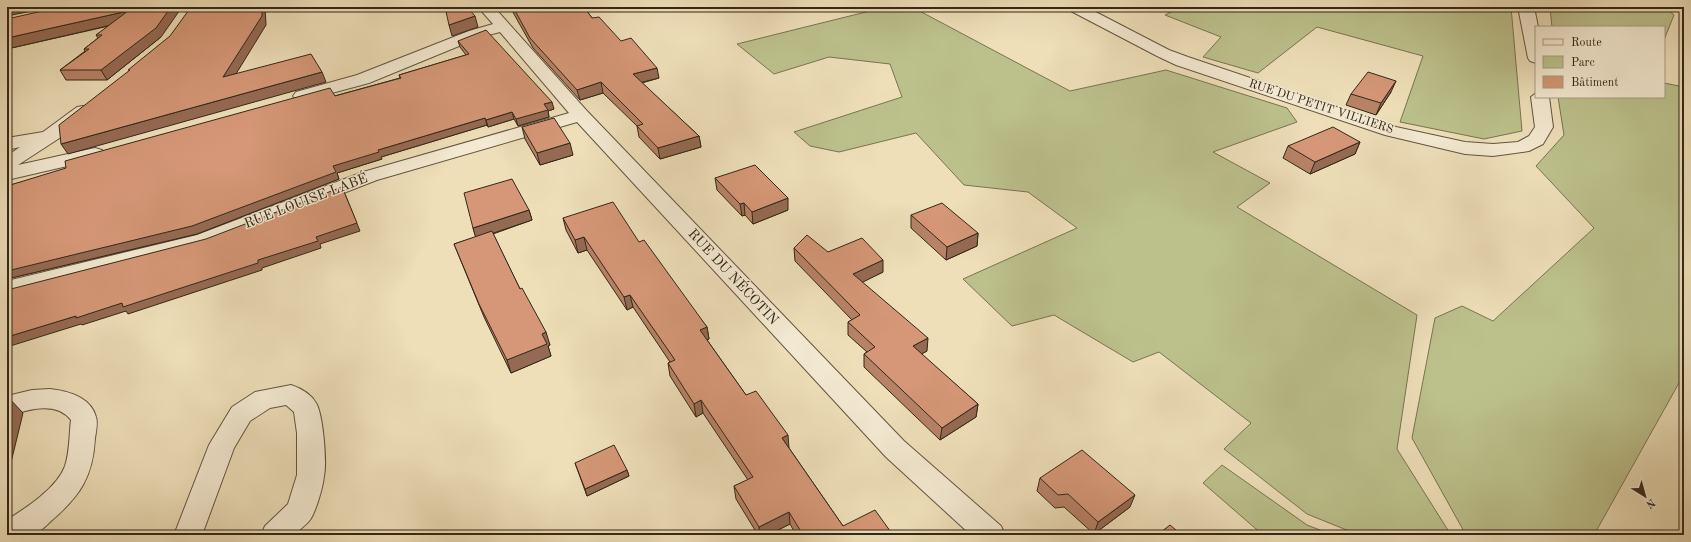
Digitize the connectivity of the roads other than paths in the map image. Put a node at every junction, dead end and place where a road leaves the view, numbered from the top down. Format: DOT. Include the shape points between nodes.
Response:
graph roads {
  1 [pos="486,7"];
  2 [pos="1074,7"];
  3 [pos="1526,7"];
  4 [pos="504,26"];
  5 [pos="1535,53"];
  6 [pos="1540,98"];
  7 [pos="287,100"];
  8 [pos="94,102"];
  9 [pos="581,115"];
  10 [pos="112,149"];
  11 [pos="10,155"];
  12 [pos="7,174"];
  13 [pos="7,289"];
  14 [pos="7,406"];
  15 [pos="7,535"];
  16 [pos="188,535"];
  17 [pos="275,535"];
  18 [pos="991,535"];
  1 -- 4 [label="street, RUE DU NÉCOTIN"];
  2 -- 6 [label="street, RUE DU PETIT VILLIERS" via="1182,61 1391,130 1465,148 1493,150 1522,147 1536,140 1544,127"];
  3 -- 5 [label="street"];
  4 -- 7 [label="street" via="475,34 363,79"];
  4 -- 9 [label="street, RUE DU NÉCOTIN"];
  8 -- 11 [label="street" via="51,136"];
  9 -- 13 [label="street, RUE LOUISE LABÉ" via="370,176 203,240"];
  9 -- 18 [label="street, RUE DU NÉCOTIN" via="895,449"];
  10 -- 12 [label="street"];
  14 -- 15 [label="street" via="39,399 61,399 75,406 84,418 78,466 68,486 48,507"];
  16 -- 17 [label="street" via="222,445 241,414 264,400 291,395 306,408 310,433 311,475 300,511"];
}
